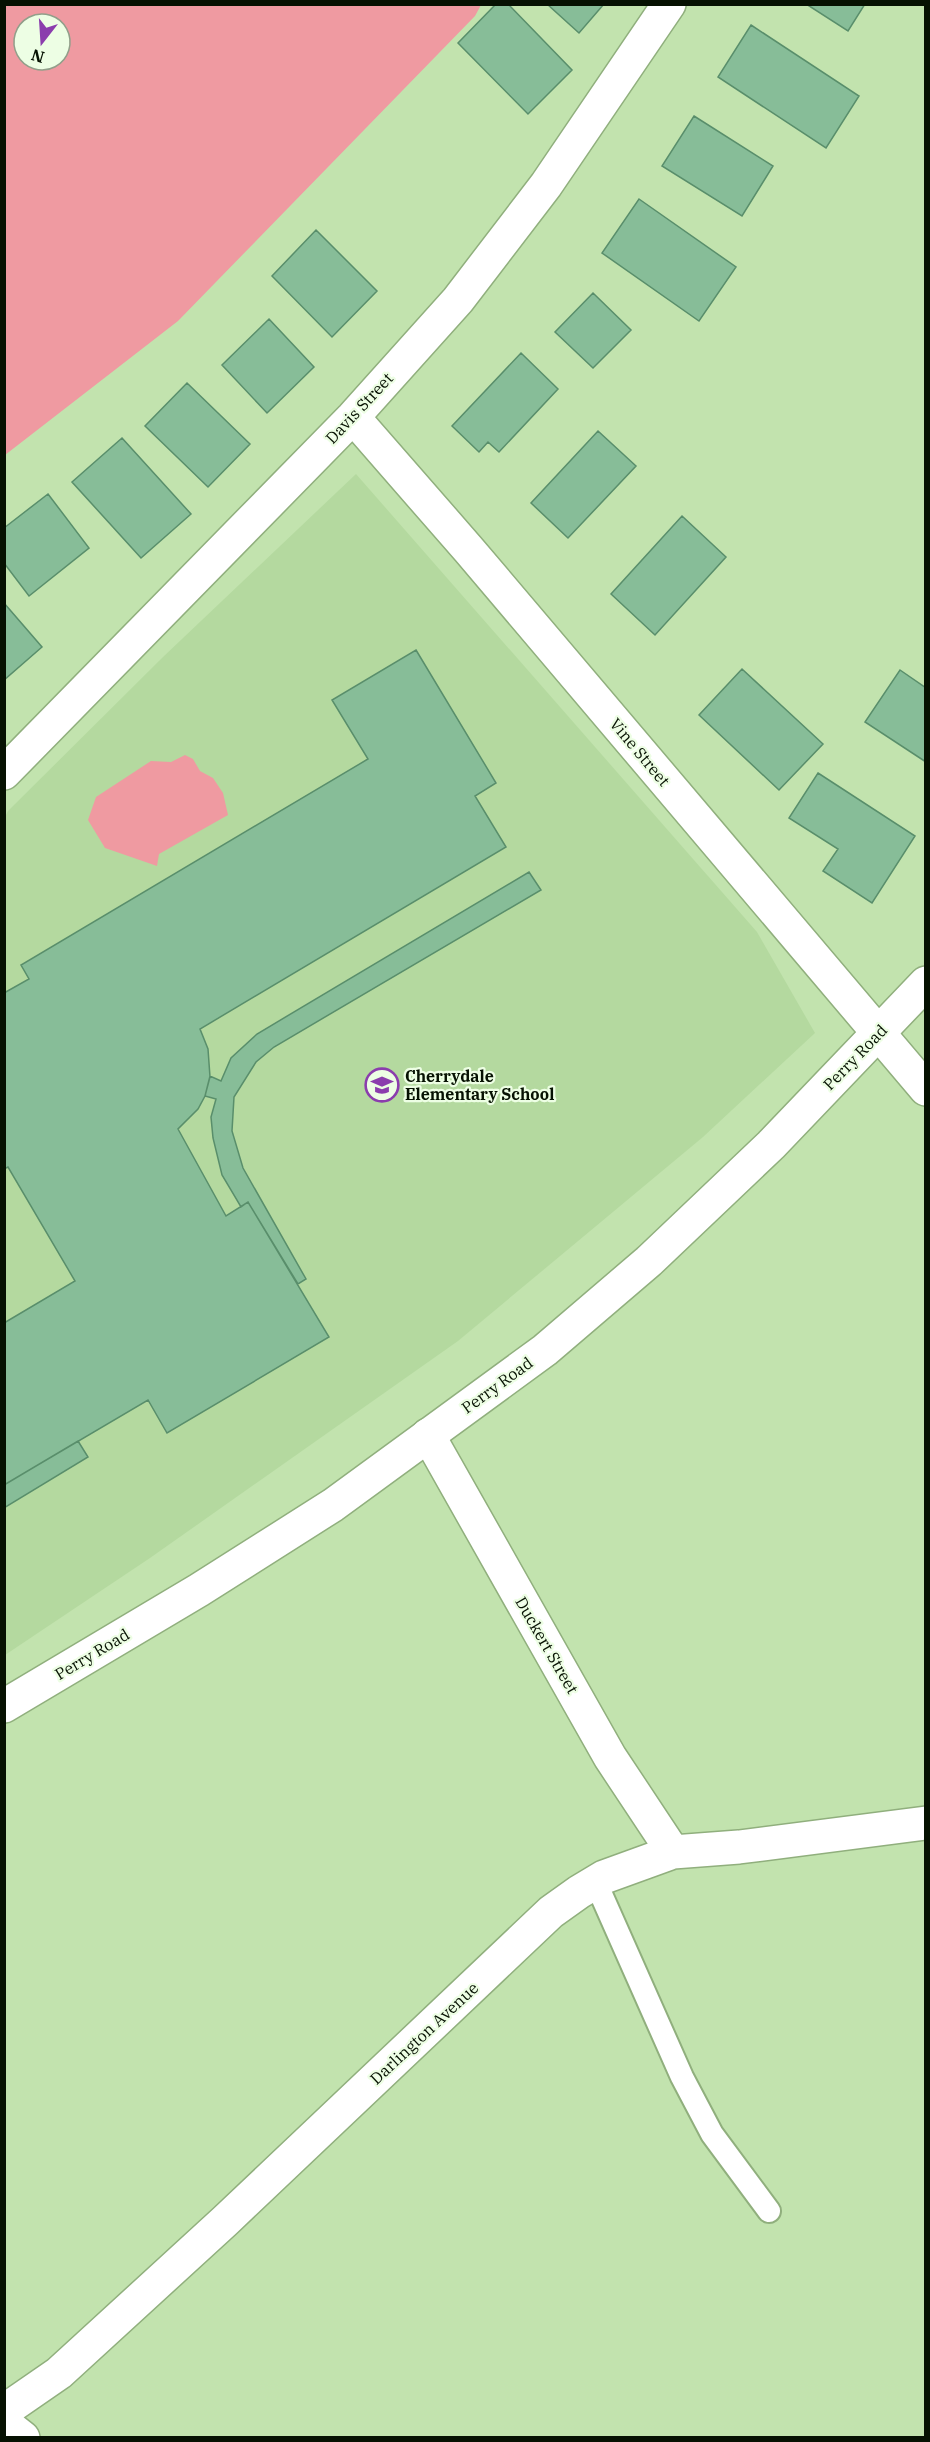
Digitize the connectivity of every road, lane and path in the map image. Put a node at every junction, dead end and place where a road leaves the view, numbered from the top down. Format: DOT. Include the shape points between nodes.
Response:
graph roads {
  1 [pos="669,4"];
  2 [pos="353,417"];
  3 [pos="4,773"];
  4 [pos="926,983"];
  5 [pos="879,1033"];
  6 [pos="926,1089"];
  7 [pos="428,1435"];
  8 [pos="4,1706"];
  9 [pos="926,1823"];
  10 [pos="673,1852"];
  11 [pos="596,1883"];
  12 [pos="769,2211"];
  13 [pos="4,2411"];
  14 [pos="4,2423"];
  15 [pos="23,2438"];
  1 -- 2 [label="street, Davis Street" via="546,185 458,300"];
  2 -- 3 [label="street, Davis Street"];
  2 -- 5 [label="street, Vine Street"];
  4 -- 5 [label="street, Perry Road"];
  5 -- 6 [label="street, Vine Street"];
  5 -- 7 [label="street, Perry Road" via="771,1145 649,1261 544,1350"];
  7 -- 8 [label="street, Perry Road" via="333,1505"];
  7 -- 10 [label="street, Duckert Street" via="610,1756"];
  9 -- 10 [label="street, Darlington Avenue"];
  10 -- 11 [label="street, Darlington Avenue"];
  11 -- 12 [label="lane" via="682,2077 712,2134"];
  11 -- 13 [label="street, Darlington Avenue" via="551,1912 59,2373"];
  14 -- 15 [label="street"];
}
